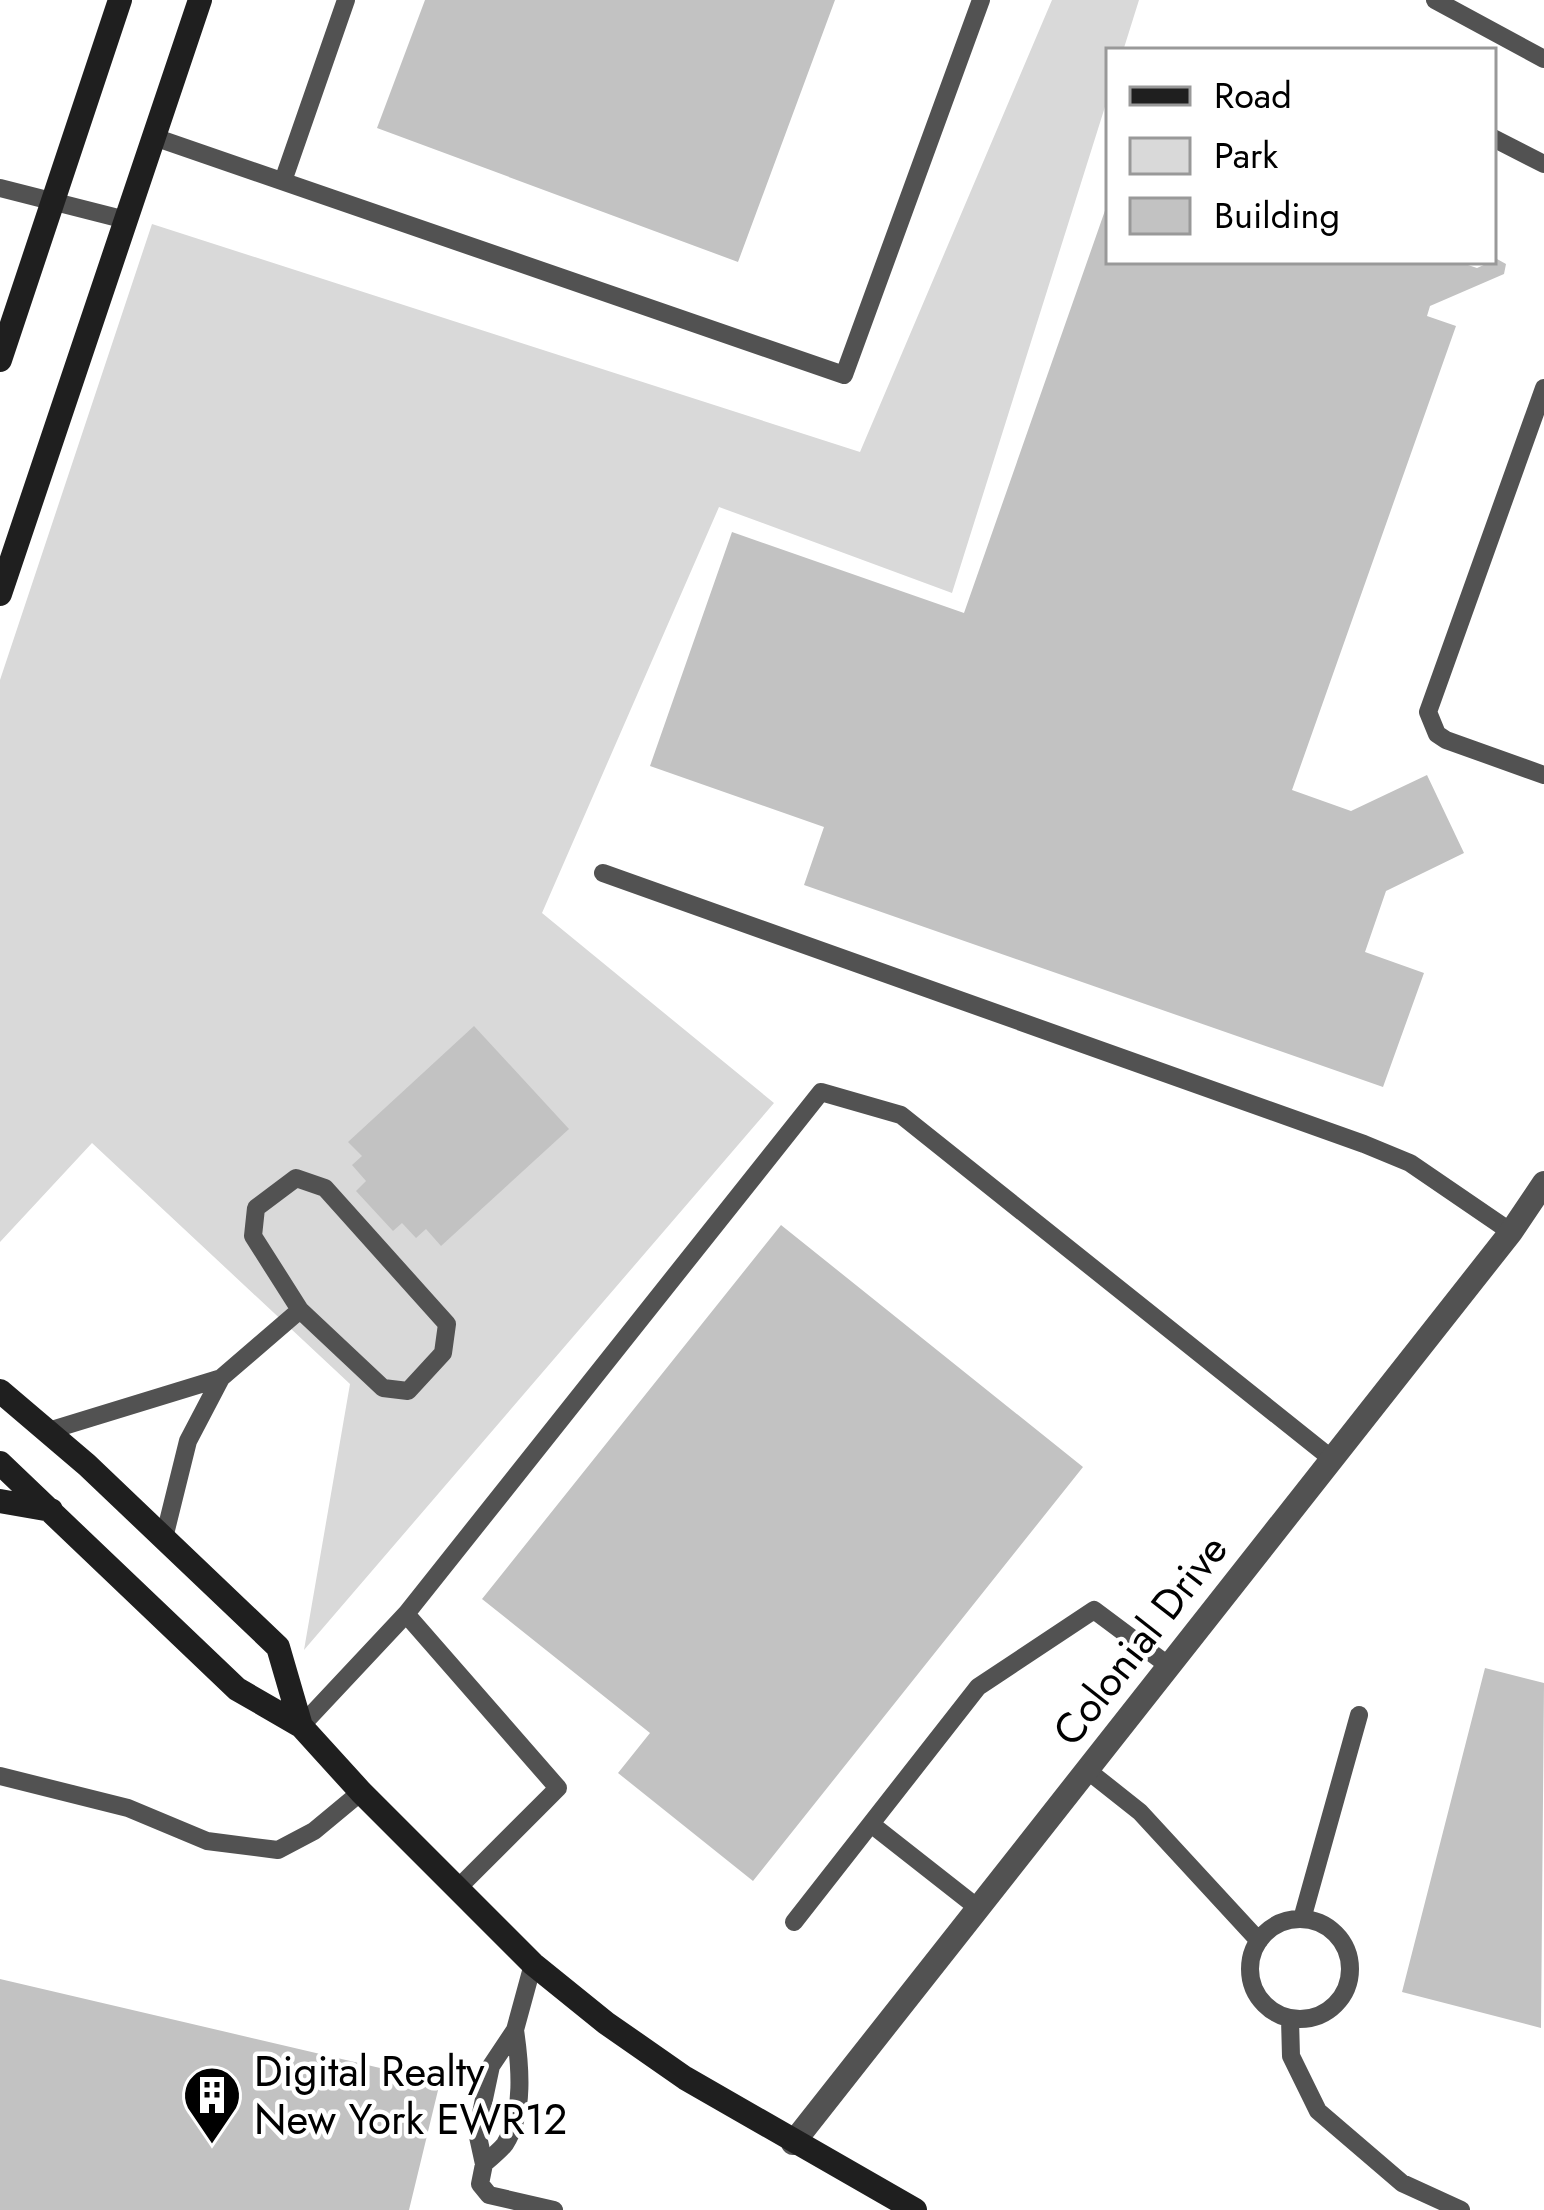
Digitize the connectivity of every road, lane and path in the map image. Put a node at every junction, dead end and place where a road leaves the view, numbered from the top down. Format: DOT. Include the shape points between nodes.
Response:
graph roads {
  1 [pos="120,0"];
  2 [pos="200,0"];
  3 [pos="346,0"];
  4 [pos="981,0"];
  5 [pos="1435,0"];
  6 [pos="1544,59"];
  7 [pos="154,137"];
  8 [pos="1496,140"];
  9 [pos="1544,164"];
  10 [pos="283,181"];
  11 [pos="0,188"];
  12 [pos="53,202"];
  13 [pos="126,220"];
  14 [pos="0,360"];
  15 [pos="1544,388"];
  16 [pos="0,594"];
  17 [pos="1544,775"];
  18 [pos="603,873"];
  19 [pos="1544,1183"];
  20 [pos="1511,1232"];
  21 [pos="300,1310"];
  22 [pos="221,1378"];
  23 [pos="0,1391"];
  24 [pos="48,1431"];
  25 [pos="1332,1459"];
  26 [pos="0,1463"];
  27 [pos="0,1501"];
  28 [pos="55,1511"];
  29 [pos="164,1538"];
  30 [pos="406,1614"];
  31 [pos="1169,1666"];
  32 [pos="1359,1715"];
  33 [pos="301,1726"];
  34 [pos="1087,1770"];
  35 [pos="0,1776"];
  36 [pos="361,1792"];
  37 [pos="871,1824"];
  38 [pos="457,1889"];
  39 [pos="978,1908"];
  40 [pos="1302,1919"];
  41 [pos="794,1922"];
  42 [pos="1259,1941"];
  43 [pos="533,1964"];
  44 [pos="1291,2018"];
  45 [pos="515,2030"];
  46 [pos="793,2143"];
  47 [pos="484,2164"];
  48 [pos="554,2210"];
  49 [pos="915,2210"];
  50 [pos="1462,2210"];
  1 -- 12 [label="main road"];
  2 -- 7 [label="main road"];
  3 -- 10 [label="lane"];
  4 -- 10 [label="lane" via="844,375"];
  5 -- 6 [label="lane"];
  7 -- 10 [label="lane"];
  7 -- 13 [label="main road"];
  8 -- 9 [label="lane"];
  11 -- 12 [label="lane"];
  12 -- 13 [label="lane"];
  12 -- 14 [label="main road"];
  13 -- 16 [label="main road"];
  15 -- 17 [label="lane" via="1428,712 1446,740"];
  18 -- 20 [label="lane" via="1364,1144 1442,1183"];
  19 -- 20 [label="street, Colonial Drive"];
  20 -- 25 [label="street, Colonial Drive"];
  21 -- 21 [label="lane" via="383,1388 408,1391 443,1353 446,1324 325,1189 296,1178 256,1208 253,1236"];
  21 -- 22 [label="lane"];
  22 -- 24 [label="lane"];
  22 -- 29 [label="lane" via="188,1441"];
  23 -- 24 [label="main road"];
  24 -- 29 [label="main road"];
  25 -- 30 [label="lane" via="901,1115 821,1092"];
  25 -- 31 [label="street, Colonial Drive"];
  26 -- 28 [label="main road"];
  27 -- 28 [label="main road"];
  28 -- 33 [label="main road" via="237,1689"];
  29 -- 33 [label="main road" via="278,1647"];
  30 -- 33 [label="lane"];
  30 -- 38 [label="lane" via="558,1788"];
  31 -- 34 [label="street, Colonial Drive"];
  31 -- 37 [label="lane" via="1094,1610 978,1687"];
  32 -- 40 [label="lane"];
  33 -- 36 [label="main road"];
  34 -- 39 [label="street, Colonial Drive"];
  34 -- 42 [label="lane" via="1140,1811"];
  35 -- 36 [label="lane" via="128,1808 207,1841 278,1850"];
  36 -- 38 [label="main road"];
  37 -- 39 [label="lane"];
  37 -- 41 [label="lane"];
  38 -- 43 [label="main road"];
  39 -- 46 [label="street, Colonial Drive"];
  40 -- 42 [label="lane"];
  40 -- 44 [label="lane" via="1343,1943 1350,1974 1323,2014"];
  42 -- 44 [label="lane" via="1254,1989"];
  43 -- 45 [label="lane"];
  43 -- 46 [label="main road" via="665,2064"];
  44 -- 50 [label="lane" via="1291,2056 1318,2111 1402,2183"];
  45 -- 47 [label="lane" via="491,2066 478,2132"];
  45 -- 47 [label="lane" via="516,2104 506,2142"];
  46 -- 49 [label="main road"];
  47 -- 48 [label="lane" via="480,2184 489,2194"];
}
